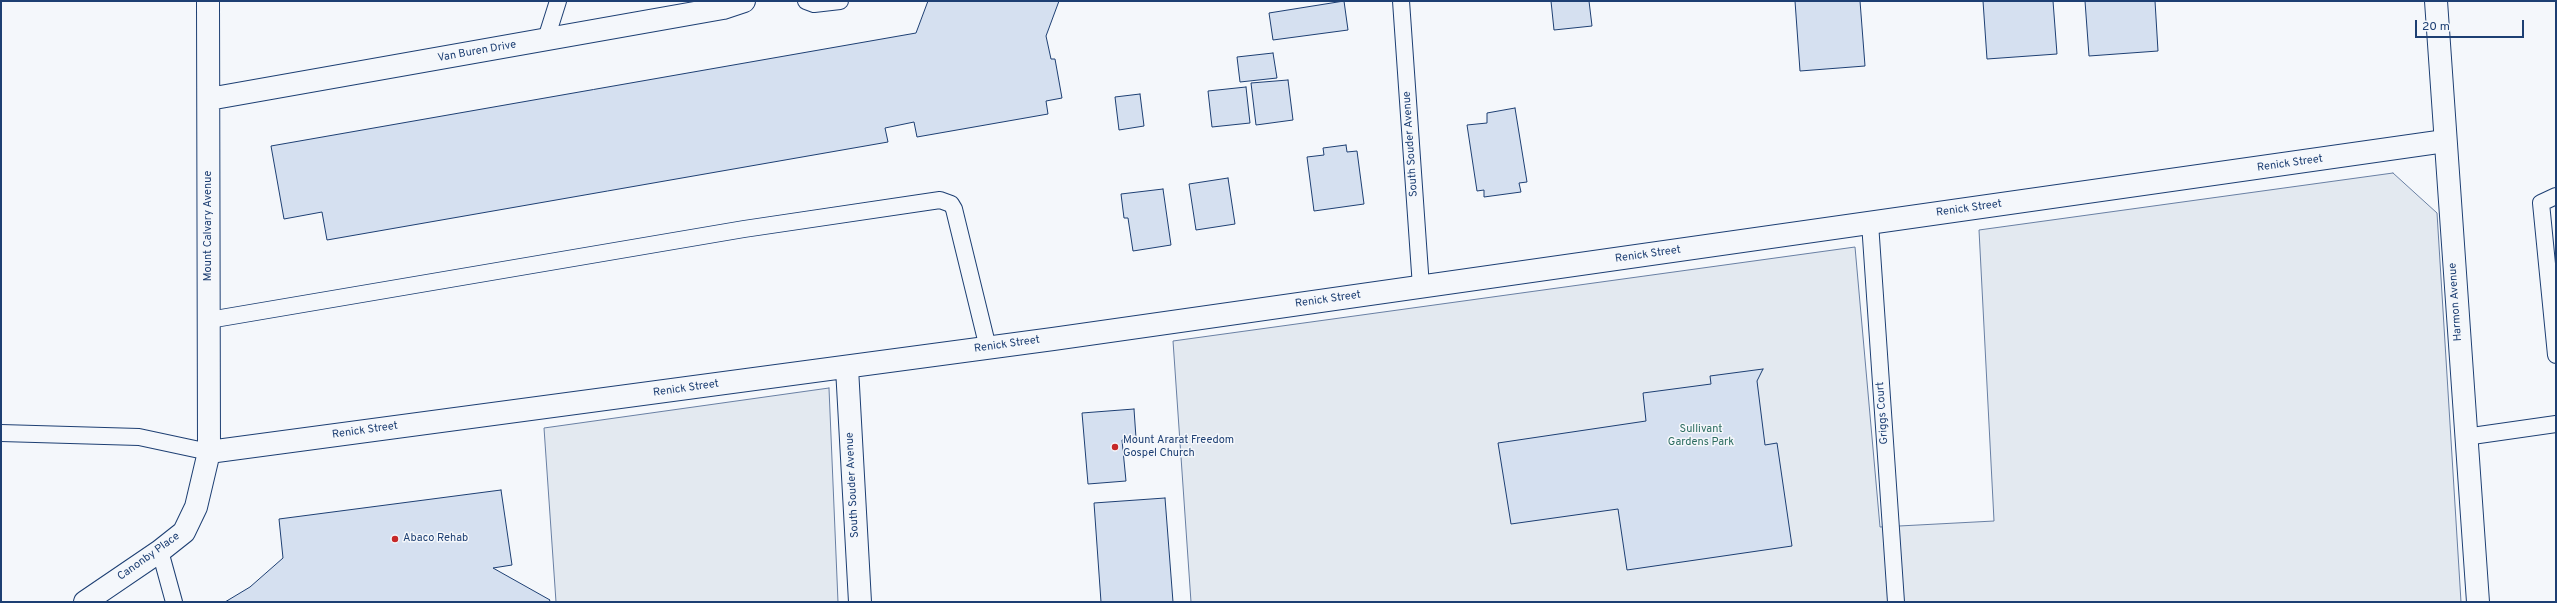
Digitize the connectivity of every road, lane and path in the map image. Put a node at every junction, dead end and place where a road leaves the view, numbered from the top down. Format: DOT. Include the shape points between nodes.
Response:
graph roads {
  1 [pos="208,1"];
  2 [pos="558,1"];
  3 [pos="744,1"];
  4 [pos="806,1"];
  5 [pos="840,1"];
  6 [pos="1401,1"];
  7 [pos="2436,1"];
  8 [pos="546,39"];
  9 [pos="209,99"];
  10 [pos="2445,141"];
  11 [pos="2556,196"];
  12 [pos="1870,223"];
  13 [pos="1421,286"];
  14 [pos="209,320"];
  15 [pos="2554,321"];
  16 [pos="988,348"];
  17 [pos="2556,355"];
  18 [pos="847,368"];
  19 [pos="2556,424"];
  20 [pos="1,433"];
  21 [pos="2465,437"];
  22 [pos="209,452"];
  23 [pos="160,551"];
  24 [pos="85,602"];
  25 [pos="174,602"];
  26 [pos="860,602"];
  27 [pos="1896,602"];
  28 [pos="2478,602"];
  1 -- 9 [label="street, Mount Calvary Avenue"];
  2 -- 8 [label="lane"];
  3 -- 8 [label="street, Van Buren Drive" via="723,8"];
  4 -- 5 [label="lane" via="814,4"];
  6 -- 13 [label="lane, South Souder Avenue"];
  7 -- 10 [label="street, Harmon Avenue"];
  8 -- 9 [label="street, Van Buren Drive"];
  9 -- 14 [label="street, Mount Calvary Avenue"];
  10 -- 12 [label="street, Renick Street"];
  10 -- 21 [label="street, Harmon Avenue"];
  11 -- 15 [label="lane" via="2541,203"];
  12 -- 13 [label="street, Renick Street"];
  12 -- 27 [label="lane, Griggs Court"];
  13 -- 16 [label="street, Renick Street"];
  14 -- 16 [label="lane" via="744,229 940,200 951,204 954,209"];
  14 -- 22 [label="street, Mount Calvary Avenue"];
  15 -- 17 [label="lane"];
  16 -- 18 [label="street, Renick Street"];
  18 -- 22 [label="street, Renick Street"];
  18 -- 26 [label="street, South Souder Avenue"];
  19 -- 21 [label="lane"];
  20 -- 22 [label="lane" via="139,437"];
  21 -- 28 [label="street, Harmon Avenue"];
  22 -- 23 [label="street, Canonby Place" via="196,507 184,532"];
  23 -- 24 [label="street, Canonby Place"];
  23 -- 25 [label="lane"];
}
